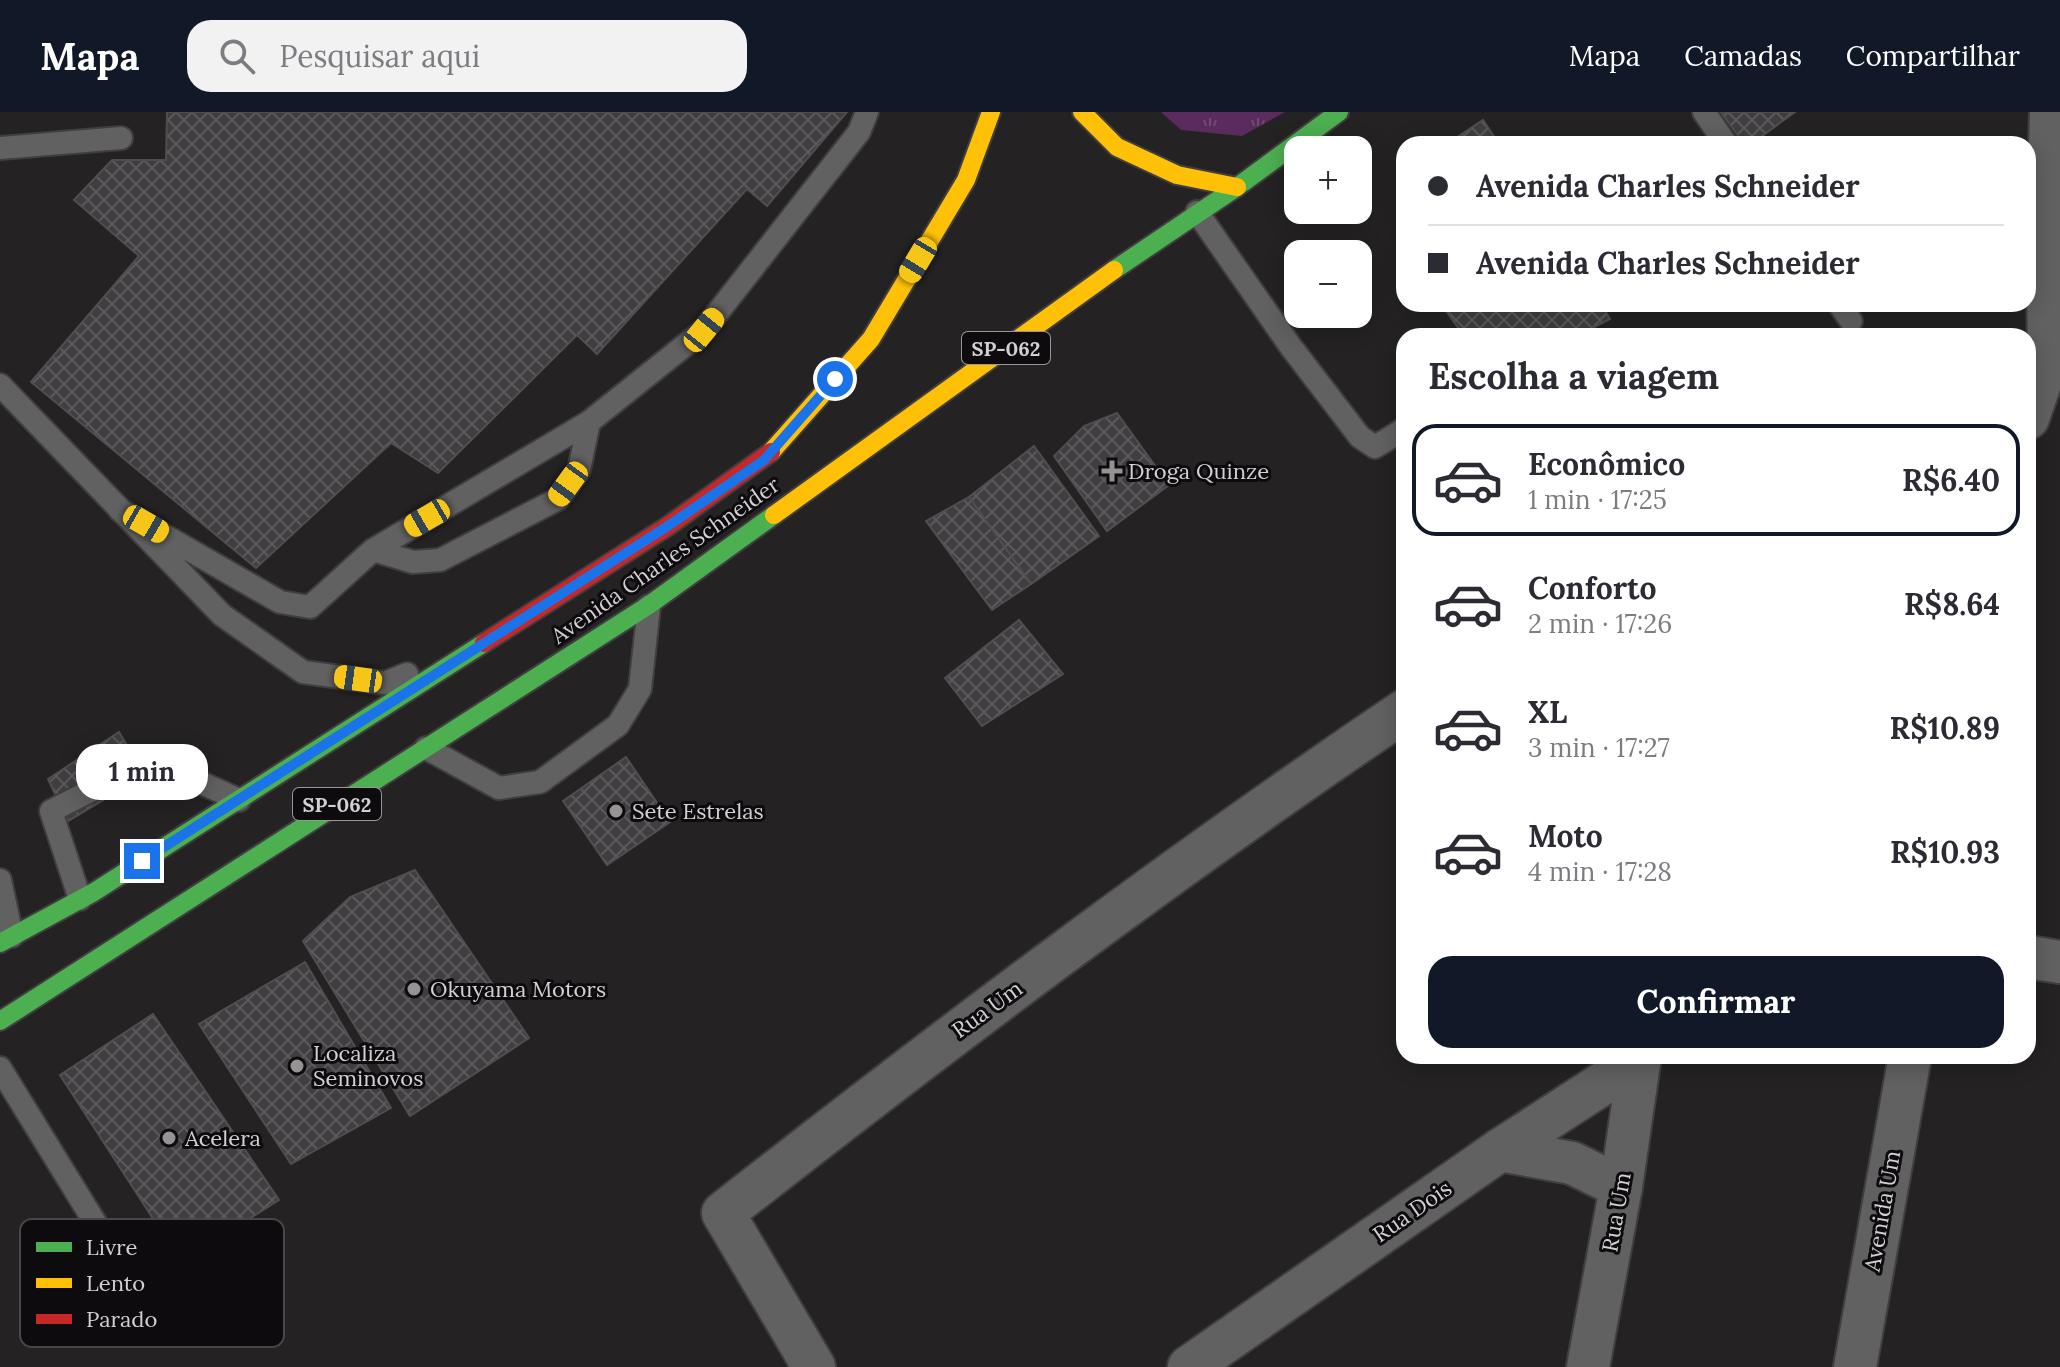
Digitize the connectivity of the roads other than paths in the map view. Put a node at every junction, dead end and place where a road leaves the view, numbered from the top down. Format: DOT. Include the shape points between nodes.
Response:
graph roads {
  1 [pos="867,112"];
  2 [pos="991,112"];
  3 [pos="1082,112"];
  4 [pos="1339,112"];
  5 [pos="1704,112"];
  6 [pos="2051,112"];
  7 [pos="1720,136"];
  8 [pos="121,138"];
  9 [pos="0,148"];
  10 [pos="1237,187"];
  11 [pos="1197,212"];
  12 [pos="2055,336"];
  13 [pos="0,385"];
  14 [pos="2036,394"];
  15 [pos="589,422"];
  16 [pos="1396,434"];
  17 [pos="120,510"];
  18 [pos="373,550"];
  19 [pos="649,605"];
  20 [pos="483,645"];
  21 [pos="1396,716"];
  22 [pos="426,748"];
  23 [pos="239,800"];
  24 [pos="0,880"];
  25 [pos="80,899"];
  26 [pos="2036,929"];
  27 [pos="2060,933"];
  28 [pos="6,939"];
  29 [pos="2036,958"];
  30 [pos="2060,962"];
  31 [pos="0,1021"];
  32 [pos="1630,1064"];
  33 [pos="1638,1064"];
  34 [pos="1909,1064"];
  35 [pos="0,1068"];
  36 [pos="1500,1150"];
  37 [pos="1621,1187"];
  38 [pos="93,1219"];
  39 [pos="814,1367"];
  40 [pos="1189,1367"];
  41 [pos="1588,1367"];
  42 [pos="1855,1367"];
  1 -- 15 [label="lane" via="859,132 704,330"];
  2 -- 20 [label="main road, Avenida Charles Schneider / SP-062" via="966,180 871,339 764,460"];
  3 -- 10 [label="main road" via="1117,147 1177,175"];
  4 -- 10 [label="main road, Avenida Charles Schneider / SP-062"];
  5 -- 7 [label="lane"];
  6 -- 12 [label="street" via="2047,241"];
  8 -- 9 [label="lane"];
  10 -- 11 [label="main road, Avenida Charles Schneider / SP-062"];
  11 -- 16 [label="lane" via="1360,437 1375,447"];
  11 -- 19 [label="main road, Avenida Charles Schneider / SP-062"];
  12 -- 14 [label="street"];
  13 -- 17 [label="lane"];
  15 -- 18 [label="lane"];
  15 -- 18 [label="lane" via="579,470 558,499 440,560 413,562"];
  17 -- 18 [label="lane" via="280,602 310,607"];
  17 -- 20 [label="lane" via="222,615 303,672 385,683"];
  19 -- 22 [label="main road, Avenida Charles Schneider / SP-062"];
  19 -- 22 [label="lane" via="640,689 618,725 540,782 499,788"];
  20 -- 23 [label="main road, Avenida Charles Schneider / SP-062"];
  21 -- 39 [label="street, Rua Um" via="954,1032 723,1213"];
  22 -- 31 [label="main road, Avenida Charles Schneider / SP-062"];
  23 -- 25 [label="main road, Avenida Charles Schneider / SP-062"];
  23 -- 25 [label="lane" via="151,760 51,811"];
  24 -- 28 [label="lane"];
  25 -- 28 [label="main road, Avenida Charles Schneider / SP-062"];
  26 -- 27 [label="street"];
  29 -- 30 [label="street"];
  32 -- 36 [label="street, Rua Dois"];
  33 -- 37 [label="street, Rua Um"];
  34 -- 42 [label="street, Avenida Um"];
  35 -- 38 [label="lane"];
  36 -- 37 [label="street" via="1572,1163"];
  36 -- 40 [label="street, Rua Dois"];
  37 -- 41 [label="street, Rua Um"];
}
